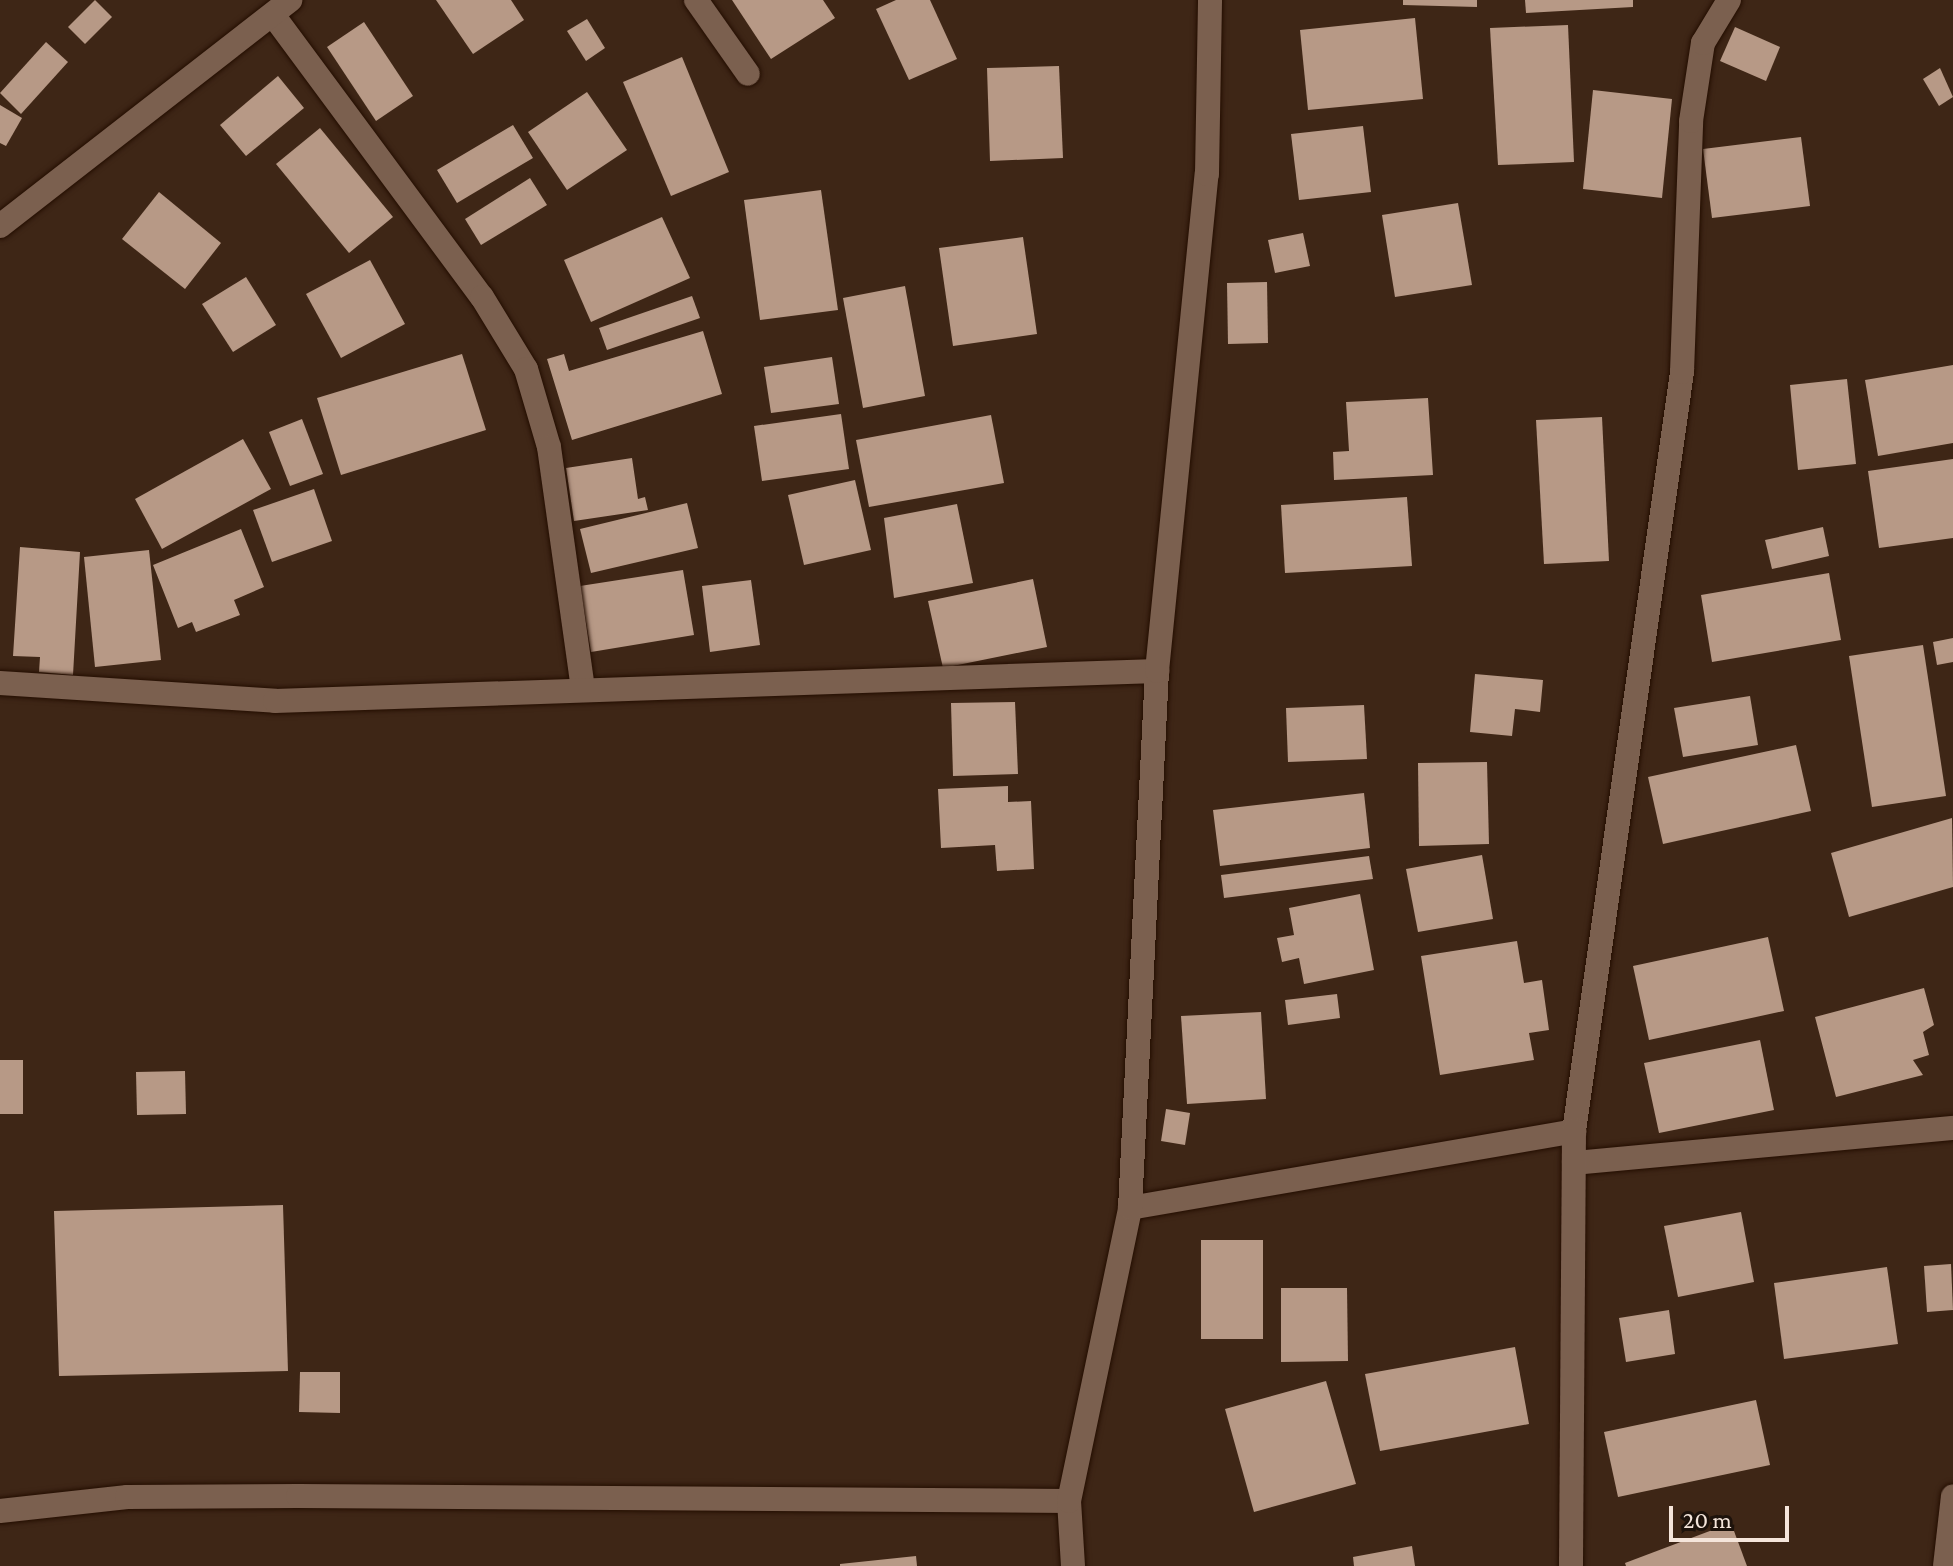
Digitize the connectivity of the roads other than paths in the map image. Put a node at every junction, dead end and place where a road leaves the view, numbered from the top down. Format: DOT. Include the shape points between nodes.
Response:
graph roads {
  1 [pos="696,0"];
  2 [pos="1210,0"];
  3 [pos="1729,0"];
  4 [pos="282,7"];
  5 [pos="748,74"];
  6 [pos="0,226"];
  7 [pos="1157,671"];
  8 [pos="0,683"];
  9 [pos="583,688"];
  10 [pos="1953,1128"];
  11 [pos="1574,1131"];
  12 [pos="1574,1163"];
  13 [pos="1130,1208"];
  14 [pos="1953,1496"];
  15 [pos="1069,1501"];
  16 [pos="0,1511"];
  17 [pos="1073,1566"];
  18 [pos="1571,1566"];
  19 [pos="1945,1566"];
  1 -- 5 [label="street"];
  2 -- 7 [label="street" via="1207,174"];
  3 -- 11 [label="street" via="1703,43 1691,121 1682,372"];
  4 -- 6 [label="street"];
  4 -- 9 [label="street" via="526,369 549,447"];
  7 -- 9 [label="street"];
  7 -- 13 [label="street"];
  8 -- 9 [label="street" via="275,701"];
  10 -- 12 [label="street"];
  11 -- 12 [label="street"];
  11 -- 13 [label="street"];
  12 -- 18 [label="street"];
  13 -- 15 [label="street"];
  14 -- 19 [label="street"];
  15 -- 16 [label="street" via="174,1497"];
  15 -- 17 [label="street"];
}
